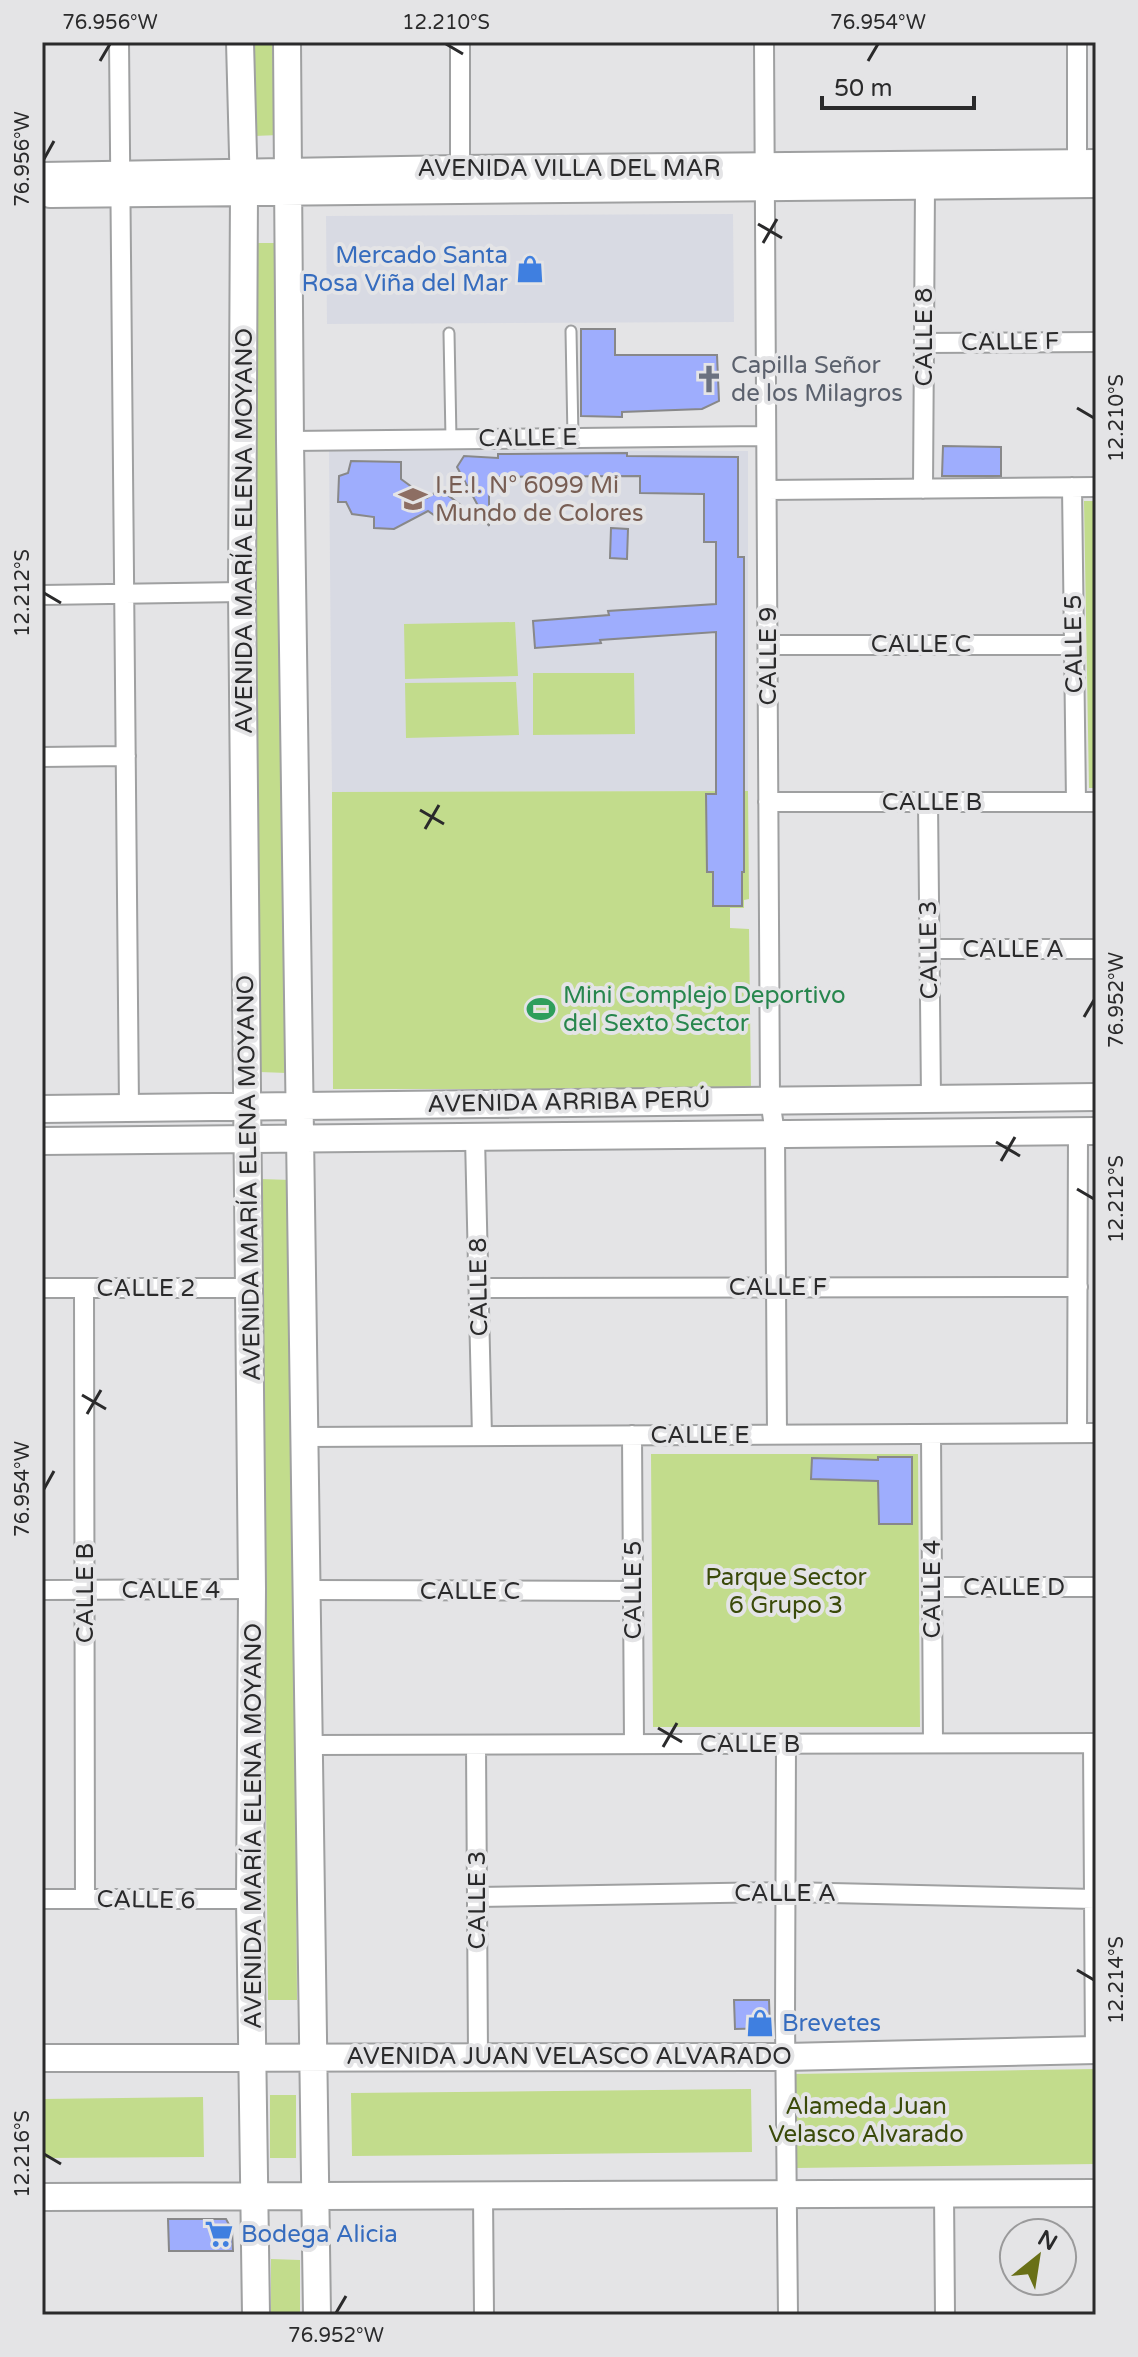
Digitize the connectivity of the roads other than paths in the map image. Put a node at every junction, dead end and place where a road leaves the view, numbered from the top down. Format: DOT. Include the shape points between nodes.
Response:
graph roads {
  1 [pos="119,42"];
  2 [pos="240,42"];
  3 [pos="287,42"];
  4 [pos="460,42"];
  5 [pos="764,42"];
  6 [pos="1077,42"];
  7 [pos="1087,163"];
  8 [pos="460,169"];
  9 [pos="42,176"];
  10 [pos="765,177"];
  11 [pos="289,181"];
  12 [pos="244,182"];
  13 [pos="121,184"];
  14 [pos="1096,184"];
  15 [pos="925,186"];
  16 [pos="42,194"];
  17 [pos="571,331"];
  18 [pos="449,333"];
  19 [pos="1096,342"];
  20 [pos="924,343"];
  21 [pos="766,436"];
  22 [pos="573,438"];
  23 [pos="451,439"];
  24 [pos="290,441"];
  25 [pos="1072,487"];
  26 [pos="1096,487"];
  27 [pos="923,489"];
  28 [pos="767,490"];
  29 [pos="242,592"];
  30 [pos="125,594"];
  31 [pos="42,595"];
  32 [pos="768,645"];
  33 [pos="1074,645"];
  34 [pos="126,756"];
  35 [pos="42,757"];
  36 [pos="768,802"];
  37 [pos="928,802"];
  38 [pos="1076,802"];
  39 [pos="1096,802"];
  40 [pos="929,949"];
  41 [pos="1096,949"];
  42 [pos="1096,1097"];
  43 [pos="931,1098"];
  44 [pos="770,1099"];
  45 [pos="249,1106"];
  46 [pos="299,1106"];
  47 [pos="129,1108"];
  48 [pos="42,1109"];
  49 [pos="1087,1131"];
  50 [pos="775,1134"];
  51 [pos="475,1138"];
  52 [pos="248,1139"];
  53 [pos="301,1140"];
  54 [pos="42,1141"];
  55 [pos="776,1287"];
  56 [pos="1078,1287"];
  57 [pos="42,1288"];
  58 [pos="84,1288"];
  59 [pos="250,1288"];
  60 [pos="479,1288"];
  61 [pos="1077,1433"];
  62 [pos="1096,1433"];
  63 [pos="777,1434"];
  64 [pos="931,1434"];
  65 [pos="632,1435"];
  66 [pos="482,1436"];
  67 [pos="304,1437"];
  68 [pos="932,1587"];
  69 [pos="1096,1587"];
  70 [pos="252,1589"];
  71 [pos="42,1590"];
  72 [pos="86,1590"];
  73 [pos="306,1590"];
  74 [pos="633,1591"];
  75 [pos="933,1743"];
  76 [pos="1094,1743"];
  77 [pos="634,1744"];
  78 [pos="786,1744"];
  79 [pos="309,1745"];
  80 [pos="476,1745"];
  81 [pos="787,1892"];
  82 [pos="477,1897"];
  83 [pos="42,1899"];
  84 [pos="85,1899"];
  85 [pos="250,1899"];
  86 [pos="1094,1899"];
  87 [pos="1096,2050"];
  88 [pos="254,2056"];
  89 [pos="313,2056"];
  90 [pos="478,2056"];
  91 [pos="785,2057"];
  92 [pos="42,2058"];
  93 [pos="944,2193"];
  94 [pos="1096,2193"];
  95 [pos="786,2194"];
  96 [pos="483,2195"];
  97 [pos="256,2196"];
  98 [pos="315,2196"];
  99 [pos="42,2197"];
  100 [pos="256,2315"];
  101 [pos="317,2315"];
  102 [pos="484,2315"];
  103 [pos="788,2315"];
  104 [pos="945,2315"];
  1 -- 13 [label="street"];
  2 -- 12 [label="street, AVENIDA MARÍA ELENA MOYANO"];
  3 -- 11 [label="street, AVENIDA MARÍA ELENA MOYANO"];
  4 -- 8 [label="street"];
  5 -- 10 [label="street"];
  6 -- 7 [label="street"];
  7 -- 10 [label="street, AVENIDA VILLA DEL MAR"];
  8 -- 10 [label="street, AVENIDA VILLA DEL MAR"];
  8 -- 11 [label="street, AVENIDA VILLA DEL MAR"];
  9 -- 13 [label="street, AVENIDA VILLA DEL MAR"];
  10 -- 11 [label="street, AVENIDA VILLA DEL MAR"];
  10 -- 15 [label="street, AVENIDA VILLA DEL MAR"];
  10 -- 21 [label="street, CALLE 9"];
  11 -- 12 [label="street, AVENIDA VILLA DEL MAR"];
  11 -- 24 [label="street, AVENIDA MARÍA ELENA MOYANO"];
  12 -- 13 [label="street, AVENIDA VILLA DEL MAR"];
  12 -- 29 [label="street, AVENIDA MARÍA ELENA MOYANO"];
  13 -- 16 [label="street, AVENIDA VILLA DEL MAR"];
  13 -- 30 [label="street"];
  14 -- 15 [label="street, AVENIDA VILLA DEL MAR"];
  15 -- 20 [label="street, CALLE 8"];
  17 -- 22 [label="lane"];
  18 -- 23 [label="lane"];
  19 -- 20 [label="street, CALLE F"];
  20 -- 27 [label="street, CALLE 8"];
  21 -- 22 [label="street, CALLE E"];
  21 -- 28 [label="street, CALLE 9"];
  22 -- 23 [label="street, CALLE E"];
  23 -- 24 [label="street, CALLE E"];
  24 -- 46 [label="street, AVENIDA MARÍA ELENA MOYANO"];
  25 -- 26 [label="street"];
  25 -- 27 [label="street"];
  25 -- 33 [label="street, CALLE 5"];
  27 -- 28 [label="street"];
  28 -- 32 [label="street, CALLE 9"];
  29 -- 30 [label="street"];
  29 -- 45 [label="street, AVENIDA MARÍA ELENA MOYANO"];
  30 -- 31 [label="street"];
  30 -- 34 [label="street"];
  32 -- 33 [label="street, CALLE C"];
  32 -- 36 [label="street, CALLE 9"];
  33 -- 38 [label="street, CALLE 5"];
  34 -- 35 [label="street"];
  34 -- 47 [label="street"];
  36 -- 37 [label="street, CALLE B"];
  36 -- 44 [label="street, CALLE 9"];
  37 -- 38 [label="street, CALLE B"];
  37 -- 40 [label="street, CALLE 3"];
  38 -- 39 [label="street, CALLE B"];
  40 -- 41 [label="street, CALLE A"];
  40 -- 43 [label="street, CALLE 3"];
  42 -- 43 [label="street, AVENIDA ARRIBA PERÚ"];
  43 -- 44 [label="street, AVENIDA ARRIBA PERÚ"];
  44 -- 46 [label="street, AVENIDA ARRIBA PERÚ"];
  44 -- 50 [label="street, CALLE 9"];
  45 -- 46 [label="street, AVENIDA ARRIBA PERÚ"];
  45 -- 47 [label="street, AVENIDA ARRIBA PERÚ"];
  45 -- 52 [label="street, AVENIDA MARÍA ELENA MOYANO"];
  46 -- 53 [label="street, AVENIDA MARÍA ELENA MOYANO"];
  47 -- 48 [label="street, AVENIDA ARRIBA PERÚ"];
  49 -- 50 [label="street, AVENIDA ARRIBA PERÚ"];
  49 -- 56 [label="street"];
  50 -- 51 [label="street, AVENIDA ARRIBA PERÚ"];
  50 -- 55 [label="street, CALLE 9"];
  51 -- 53 [label="street, AVENIDA ARRIBA PERÚ"];
  51 -- 60 [label="street, CALLE 8"];
  52 -- 53 [label="street, AVENIDA ARRIBA PERÚ"];
  52 -- 54 [label="street, AVENIDA ARRIBA PERÚ"];
  52 -- 59 [label="street, AVENIDA MARÍA ELENA MOYANO"];
  53 -- 67 [label="street, AVENIDA MARÍA ELENA MOYANO"];
  55 -- 56 [label="street, CALLE F"];
  55 -- 60 [label="street, CALLE F"];
  55 -- 63 [label="street, CALLE 9"];
  56 -- 61 [label="street"];
  57 -- 58 [label="street, CALLE 2"];
  58 -- 59 [label="street, CALLE 2"];
  58 -- 72 [label="street, CALLE B"];
  59 -- 70 [label="street, AVENIDA MARÍA ELENA MOYANO"];
  60 -- 66 [label="street, CALLE 8"];
  61 -- 62 [label="street, CALLE E"];
  61 -- 64 [label="street, CALLE E"];
  63 -- 64 [label="street, CALLE E"];
  63 -- 65 [label="street, CALLE E"];
  64 -- 68 [label="street, CALLE 4"];
  65 -- 66 [label="street, CALLE E"];
  65 -- 74 [label="street, CALLE 5"];
  66 -- 67 [label="street, CALLE E"];
  67 -- 73 [label="street, AVENIDA MARÍA ELENA MOYANO"];
  68 -- 69 [label="street, CALLE D"];
  68 -- 75 [label="street, CALLE 4"];
  70 -- 72 [label="street, CALLE 4"];
  70 -- 85 [label="street, AVENIDA MARÍA ELENA MOYANO"];
  71 -- 72 [label="street, CALLE 4"];
  72 -- 84 [label="street, CALLE B"];
  73 -- 74 [label="street, CALLE C"];
  73 -- 79 [label="street, AVENIDA MARÍA ELENA MOYANO"];
  74 -- 77 [label="street, CALLE 5"];
  75 -- 76 [label="street, CALLE B"];
  75 -- 78 [label="street, CALLE B"];
  76 -- 86 [label="street"];
  77 -- 78 [label="street, CALLE B"];
  77 -- 80 [label="street, CALLE B"];
  78 -- 81 [label="street"];
  79 -- 80 [label="street, CALLE B"];
  79 -- 89 [label="street, AVENIDA MARÍA ELENA MOYANO"];
  80 -- 82 [label="street, CALLE 3"];
  81 -- 82 [label="street, CALLE A"];
  81 -- 86 [label="street, CALLE A"];
  81 -- 91 [label="street"];
  82 -- 90 [label="street, CALLE 3"];
  83 -- 84 [label="street, CALLE 6"];
  84 -- 85 [label="street, CALLE 6"];
  85 -- 88 [label="street, AVENIDA MARÍA ELENA MOYANO"];
  86 -- 87 [label="street"];
  87 -- 91 [label="street, AVENIDA JUAN VELASCO ALVARADO"];
  88 -- 89 [label="street, AVENIDA JUAN VELASCO ALVARADO"];
  88 -- 92 [label="street, AVENIDA JUAN VELASCO ALVARADO"];
  88 -- 97 [label="street, AVENIDA MARÍA ELENA MOYANO"];
  89 -- 90 [label="street, AVENIDA JUAN VELASCO ALVARADO"];
  89 -- 98 [label="street, AVENIDA MARÍA ELENA MOYANO"];
  90 -- 91 [label="street, AVENIDA JUAN VELASCO ALVARADO"];
  91 -- 95 [label="street"];
  93 -- 94 [label="street"];
  93 -- 95 [label="street"];
  93 -- 104 [label="street"];
  95 -- 96 [label="street"];
  95 -- 103 [label="street"];
  96 -- 98 [label="street"];
  96 -- 102 [label="street"];
  97 -- 98 [label="street"];
  97 -- 99 [label="street"];
  97 -- 100 [label="street, AVENIDA MARÍA ELENA MOYANO"];
  98 -- 101 [label="street, AVENIDA MARÍA ELENA MOYANO"];
}
